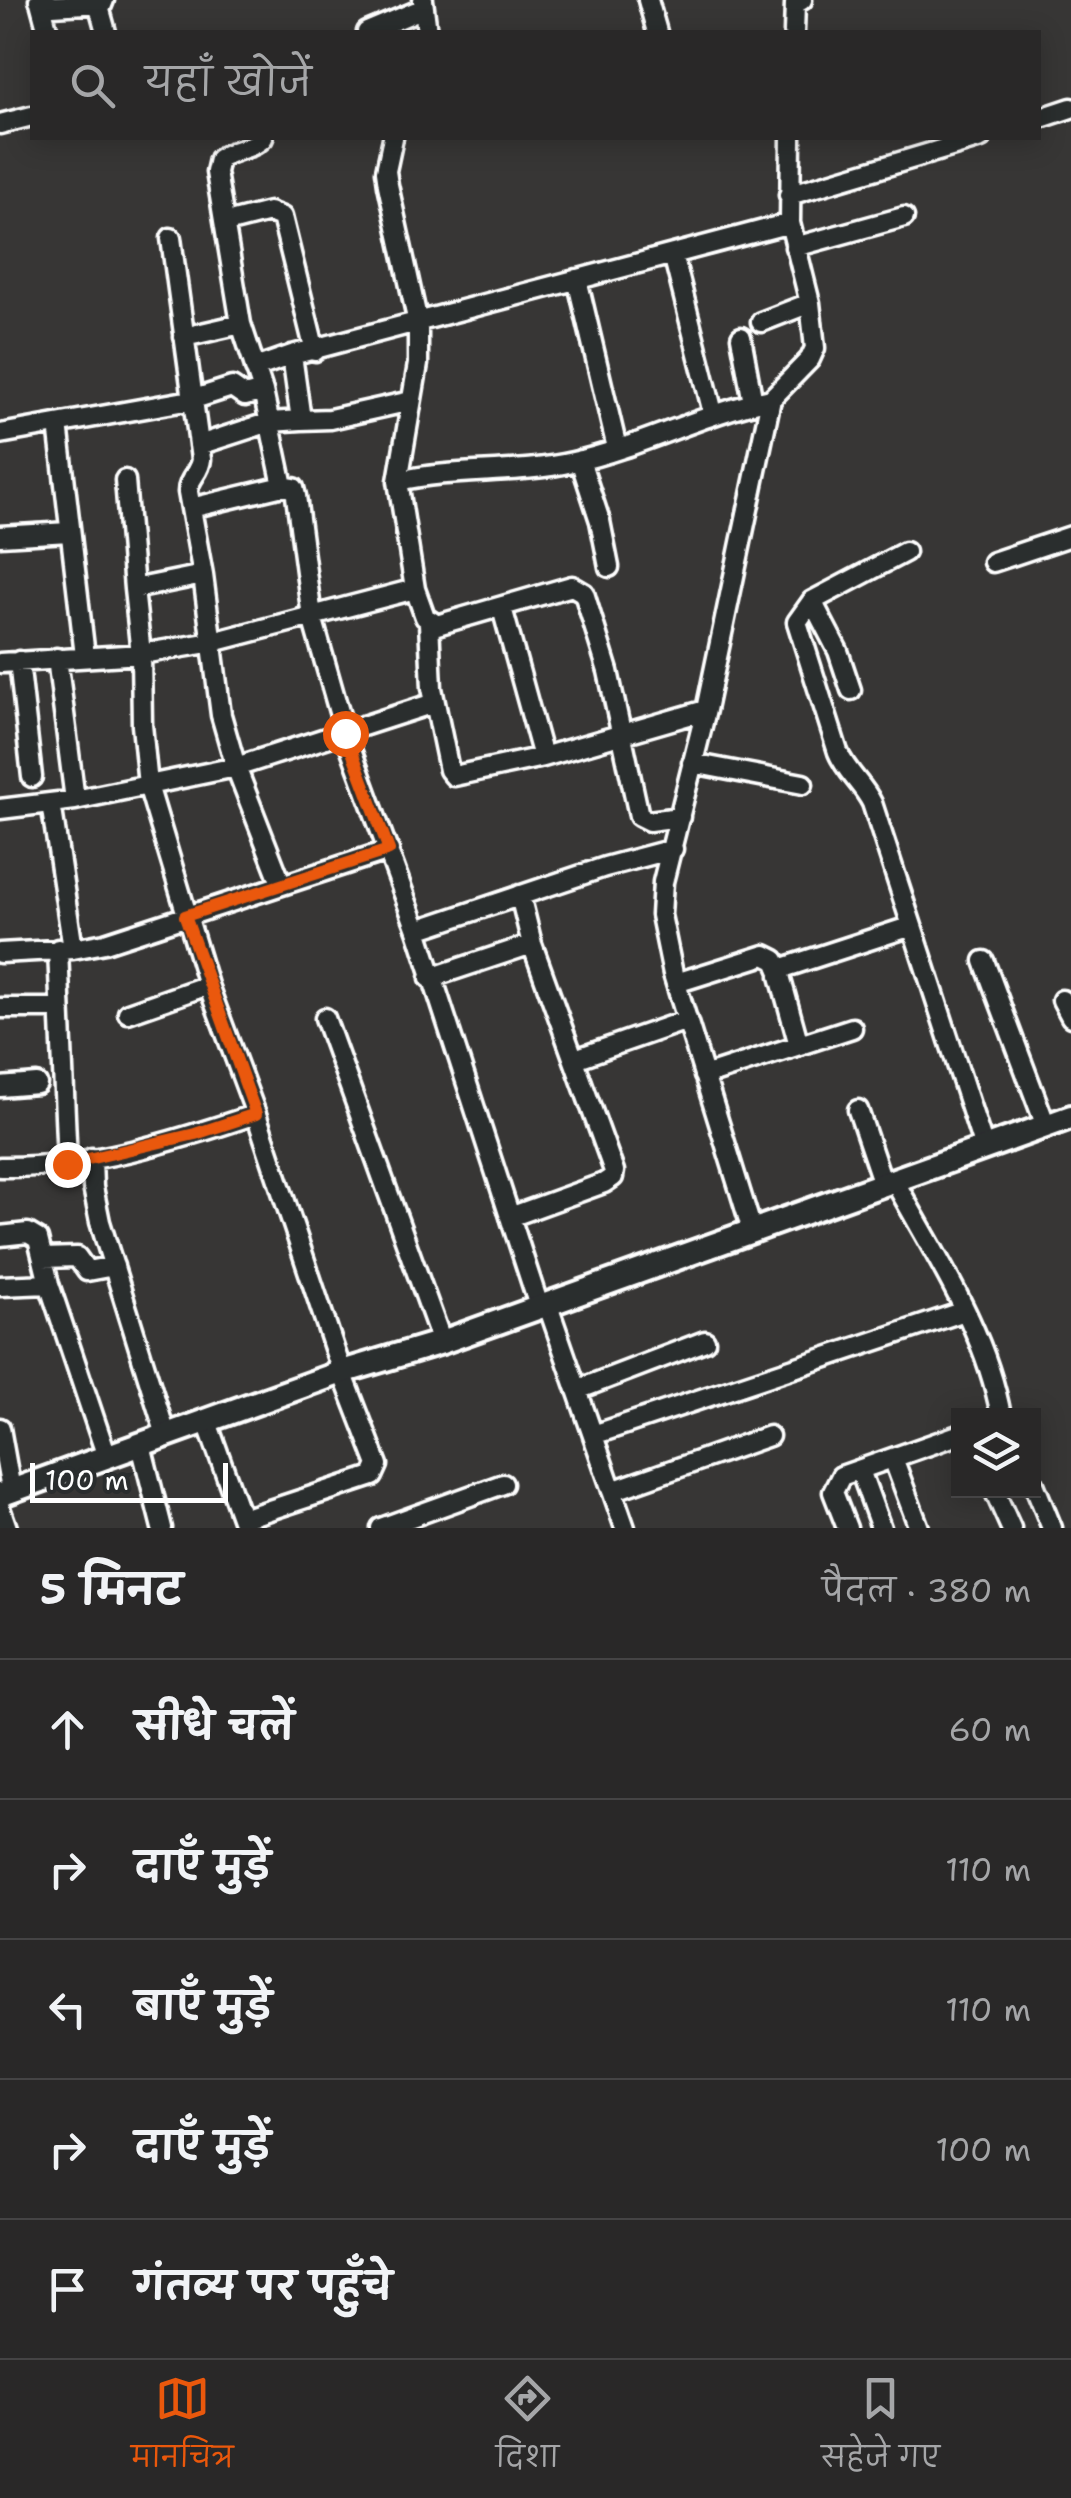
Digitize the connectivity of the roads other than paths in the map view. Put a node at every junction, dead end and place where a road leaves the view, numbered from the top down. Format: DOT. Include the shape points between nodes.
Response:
graph roads {
  1 [pos="648,0"];
  2 [pos="39,1"];
  3 [pos="103,1"];
  4 [pos="797,2"];
  5 [pos="423,4"];
  6 [pos="47,30"];
  7 [pos="106,30"];
  8 [pos="371,30"];
  9 [pos="427,30"];
  10 [pos="656,30"];
  11 [pos="794,30"];
  12 [pos="1071,108"];
  13 [pos="30,116"];
  14 [pos="1041,118"];
  15 [pos="0,124"];
  16 [pos="261,140"];
  17 [pos="392,140"];
  18 [pos="791,140"];
  19 [pos="974,140"];
  20 [pos="790,194"];
  21 [pos="904,216"];
  22 [pos="226,223"];
  23 [pos="790,223"];
  24 [pos="171,238"];
  25 [pos="794,248"];
  26 [pos="674,254"];
  27 [pos="578,278"];
  28 [pos="810,303"];
  29 [pos="761,322"];
  30 [pos="418,323"];
  31 [pos="241,324"];
  32 [pos="741,337"];
  33 [pos="184,338"];
  34 [pos="315,350"];
  35 [pos="292,355"];
  36 [pos="255,368"];
  37 [pos="262,391"];
  38 [pos="192,400"];
  39 [pos="412,401"];
  40 [pos="762,401"];
  41 [pos="713,413"];
  42 [pos="302,420"];
  43 [pos="270,422"];
  44 [pos="58,424"];
  45 [pos="0,434"];
  46 [pos="199,446"];
  47 [pos="616,448"];
  48 [pos="580,460"];
  49 [pos="125,480"];
  50 [pos="398,482"];
  51 [pos="283,486"];
  52 [pos="191,508"];
  53 [pos="70,532"];
  54 [pos="0,536"];
  55 [pos="1071,536"];
  56 [pos="905,552"];
  57 [pos="993,562"];
  58 [pos="609,567"];
  59 [pos="203,575"];
  60 [pos="134,589"];
  61 [pos="416,589"];
  62 [pos="812,601"];
  63 [pos="502,608"];
  64 [pos="312,617"];
  65 [pos="429,622"];
  66 [pos="212,642"];
  67 [pos="141,654"];
  68 [pos="85,656"];
  69 [pos="56,658"];
  70 [pos="20,661"];
  71 [pos="0,663"];
  72 [pos="852,690"];
  73 [pos="434,703"];
  74 [pos="706,710"];
  75 [pos="623,732"];
  76 [pos="345,733"];
  77 [pos="544,757"];
  78 [pos="692,763"];
  79 [pos="236,767"];
  80 [pos="32,777"];
  81 [pos="803,784"];
  82 [pos="148,786"];
  83 [pos="75,800"];
  84 [pos="52,802"];
  85 [pos="0,809"];
  86 [pos="680,817"];
  87 [pos="673,849"];
  88 [pos="389,850"];
  89 [pos="281,883"];
  90 [pos="520,895"];
  91 [pos="185,916"];
  92 [pos="912,926"];
  93 [pos="416,930"];
  94 [pos="532,944"];
  95 [pos="65,949"];
  96 [pos="0,953"];
  97 [pos="984,961"];
  98 [pos="780,972"];
  99 [pos="430,978"];
  100 [pos="676,983"];
  101 [pos="208,985"];
  102 [pos="0,1008"];
  103 [pos="60,1008"];
  104 [pos="128,1014"];
  105 [pos="325,1018"];
  106 [pos="687,1020"];
  107 [pos="852,1028"];
  108 [pos="799,1045"];
  109 [pos="575,1059"];
  110 [pos="704,1076"];
  111 [pos="37,1084"];
  112 [pos="0,1087"];
  113 [pos="858,1110"];
  114 [pos="256,1114"];
  115 [pos="1071,1118"];
  116 [pos="1046,1126"];
  117 [pos="984,1148"];
  118 [pos="92,1158"];
  119 [pos="67,1164"];
  120 [pos="0,1167"];
  121 [pos="888,1182"];
  122 [pos="510,1218"];
  123 [pos="752,1230"];
  124 [pos="0,1236"];
  125 [pos="43,1258"];
  126 [pos="114,1266"];
  127 [pos="49,1284"];
  128 [pos="0,1286"];
  129 [pos="543,1304"];
  130 [pos="965,1311"];
  131 [pos="705,1341"];
  132 [pos="442,1342"];
  133 [pos="342,1372"];
  134 [pos="578,1390"];
  135 [pos="1000,1408"];
  136 [pos="206,1422"];
  137 [pos="0,1428"];
  138 [pos="166,1435"];
  139 [pos="593,1435"];
  140 [pos="769,1436"];
  141 [pos="951,1437"];
  142 [pos="142,1445"];
  143 [pos="106,1457"];
  144 [pos="893,1458"];
  145 [pos="860,1470"];
  146 [pos="503,1484"];
  147 [pos="612,1491"];
  148 [pos="4,1498"];
  149 [pos="998,1498"];
  150 [pos="1040,1498"];
  151 [pos="243,1524"];
  152 [pos="7,1528"];
  153 [pos="162,1528"];
  154 [pos="381,1528"];
  155 [pos="625,1528"];
  156 [pos="847,1528"];
  157 [pos="882,1528"];
  158 [pos="918,1528"];
  159 [pos="1011,1528"];
  160 [pos="1052,1528"];
  1 -- 10 [label="street"];
  2 -- 3 [label="street"];
  2 -- 6 [label="street"];
  3 -- 7 [label="street"];
  4 -- 11 [label="street"];
  5 -- 8 [label="street"];
  5 -- 9 [label="street"];
  12 -- 14 [label="street"];
  13 -- 15 [label="street"];
  16 -- 22 [label="street" via="218,159"];
  17 -- 30 [label="street" via="388,185"];
  18 -- 20 [label="street"];
  19 -- 20 [label="street"];
  20 -- 23 [label="street"];
  21 -- 25 [label="street"];
  22 -- 31 [label="street"];
  22 -- 34 [label="street" via="269,212 282,217"];
  23 -- 25 [label="street"];
  23 -- 26 [label="street"];
  24 -- 33 [label="street"];
  25 -- 28 [label="street"];
  26 -- 27 [label="street"];
  26 -- 41 [label="street"];
  27 -- 30 [label="street"];
  27 -- 47 [label="street"];
  28 -- 29 [label="street"];
  28 -- 40 [label="street" via="814,353"];
  30 -- 34 [label="street"];
  30 -- 39 [label="street"];
  31 -- 33 [label="street"];
  31 -- 36 [label="street"];
  32 -- 40 [label="street"];
  33 -- 38 [label="street"];
  34 -- 35 [label="street"];
  35 -- 36 [label="street"];
  35 -- 42 [label="street"];
  36 -- 37 [label="street"];
  37 -- 38 [label="street" via="242,396 232,387"];
  37 -- 43 [label="street"];
  38 -- 44 [label="street"];
  38 -- 46 [label="street"];
  39 -- 42 [label="street"];
  39 -- 50 [label="street"];
  40 -- 41 [label="street"];
  40 -- 74 [label="street"];
  41 -- 47 [label="street"];
  42 -- 43 [label="street"];
  43 -- 46 [label="street"];
  43 -- 51 [label="street"];
  44 -- 45 [label="street"];
  44 -- 53 [label="street"];
  46 -- 52 [label="street" via="201,466 188,485"];
  47 -- 48 [label="street"];
  48 -- 50 [label="street"];
  48 -- 58 [label="street"];
  49 -- 60 [label="street"];
  50 -- 61 [label="street"];
  51 -- 52 [label="street"];
  51 -- 64 [label="street" via="294,488 296,496"];
  52 -- 59 [label="street"];
  53 -- 54 [label="street"];
  53 -- 68 [label="street"];
  55 -- 57 [label="street"];
  56 -- 62 [label="street"];
  59 -- 60 [label="street"];
  59 -- 66 [label="street"];
  60 -- 67 [label="street"];
  61 -- 64 [label="street"];
  61 -- 65 [label="street"];
  62 -- 72 [label="street"];
  62 -- 92 [label="street" via="801,612 798,631 844,765 872,803"];
  63 -- 65 [label="street"];
  63 -- 75 [label="street" via="572,586 584,593"];
  63 -- 77 [label="street"];
  64 -- 66 [label="street"];
  64 -- 76 [label="street"];
  65 -- 73 [label="street"];
  66 -- 67 [label="street"];
  66 -- 79 [label="street"];
  67 -- 68 [label="street"];
  67 -- 82 [label="street"];
  68 -- 69 [label="street"];
  69 -- 70 [label="street"];
  69 -- 83 [label="street"];
  70 -- 71 [label="street"];
  70 -- 80 [label="street"];
  73 -- 76 [label="street"];
  73 -- 77 [label="street" via="454,776"];
  74 -- 75 [label="street"];
  74 -- 78 [label="street"];
  75 -- 77 [label="street"];
  75 -- 86 [label="street" via="639,816"];
  76 -- 79 [label="street"];
  76 -- 88 [label="street"];
  78 -- 81 [label="street"];
  78 -- 86 [label="street"];
  79 -- 82 [label="street"];
  79 -- 89 [label="street"];
  82 -- 83 [label="street"];
  82 -- 91 [label="street"];
  83 -- 84 [label="street"];
  84 -- 85 [label="street"];
  84 -- 95 [label="street"];
  86 -- 87 [label="street"];
  87 -- 90 [label="street"];
  87 -- 100 [label="street" via="661,916"];
  88 -- 89 [label="street"];
  88 -- 93 [label="street"];
  89 -- 91 [label="street"];
  90 -- 93 [label="street"];
  90 -- 94 [label="street"];
  91 -- 95 [label="street" via="136,935"];
  91 -- 101 [label="street"];
  92 -- 98 [label="street"];
  92 -- 117 [label="street"];
  93 -- 99 [label="street"];
  94 -- 99 [label="street"];
  94 -- 109 [label="street"];
  95 -- 96 [label="street"];
  95 -- 103 [label="street"];
  97 -- 116 [label="street"];
  98 -- 100 [label="street" via="770,956 759,956"];
  98 -- 108 [label="street"];
  99 -- 122 [label="street"];
  100 -- 106 [label="street"];
  101 -- 104 [label="street"];
  101 -- 114 [label="street"];
  102 -- 103 [label="street"];
  103 -- 119 [label="street"];
  105 -- 132 [label="street"];
  106 -- 109 [label="street"];
  106 -- 110 [label="street"];
  107 -- 108 [label="street"];
  108 -- 110 [label="street"];
  109 -- 122 [label="street" via="613,1177"];
  110 -- 123 [label="street"];
  111 -- 112 [label="street"];
  113 -- 121 [label="street"];
  114 -- 118 [label="street"];
  114 -- 133 [label="street"];
  115 -- 116 [label="main road"];
  116 -- 117 [label="main road"];
  117 -- 121 [label="main road"];
  118 -- 119 [label="street"];
  118 -- 126 [label="street" via="96,1204"];
  119 -- 120 [label="street"];
  121 -- 123 [label="main road"];
  121 -- 130 [label="street"];
  122 -- 129 [label="street"];
  123 -- 129 [label="main road"];
  124 -- 125 [label="street" via="35,1234"];
  125 -- 126 [label="street" via="76,1257 87,1271"];
  125 -- 127 [label="street"];
  126 -- 138 [label="street"];
  127 -- 128 [label="street"];
  127 -- 143 [label="street"];
  129 -- 132 [label="main road"];
  129 -- 134 [label="street"];
  130 -- 135 [label="street" via="988,1359"];
  130 -- 139 [label="street"];
  131 -- 134 [label="street"];
  132 -- 133 [label="main road"];
  133 -- 136 [label="main road"];
  133 -- 151 [label="street" via="378,1471"];
  134 -- 139 [label="street"];
  136 -- 138 [label="main road"];
  136 -- 151 [label="street"];
  137 -- 148 [label="street"];
  138 -- 142 [label="main road"];
  139 -- 147 [label="street"];
  140 -- 147 [label="street"];
  141 -- 144 [label="street"];
  142 -- 143 [label="main road"];
  142 -- 153 [label="street"];
  143 -- 148 [label="main road"];
  144 -- 145 [label="street"];
  144 -- 158 [label="street"];
  145 -- 156 [label="street" via="834,1484"];
  145 -- 157 [label="street"];
  146 -- 154 [label="street"];
  147 -- 155 [label="street"];
  148 -- 152 [label="street"];
  149 -- 159 [label="street"];
  150 -- 160 [label="street"];
}
